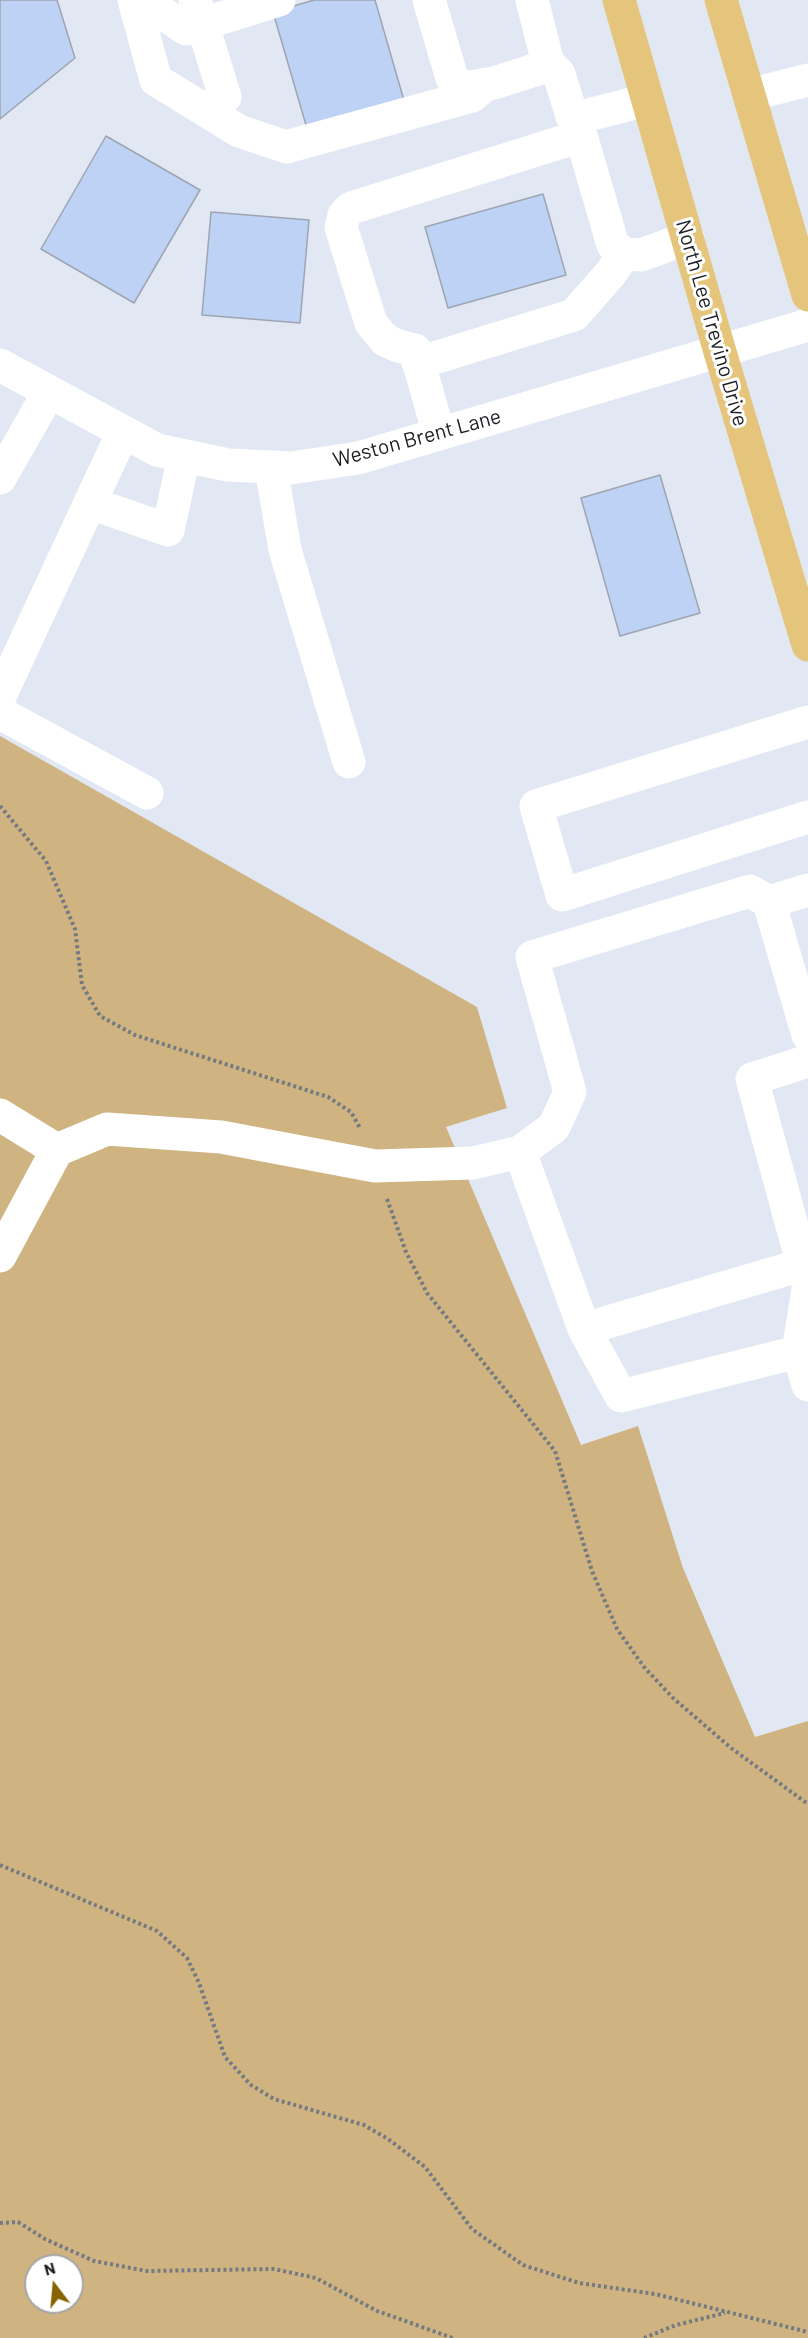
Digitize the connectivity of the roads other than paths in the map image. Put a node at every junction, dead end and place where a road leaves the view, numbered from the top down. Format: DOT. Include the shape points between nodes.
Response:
graph roads {
  1 [pos="134,0"];
  2 [pos="143,0"];
  3 [pos="279,0"];
  4 [pos="429,0"];
  5 [pos="532,0"];
  6 [pos="619,0"];
  7 [pos="721,0"];
  8 [pos="199,12"];
  9 [pos="548,63"];
  10 [pos="808,80"];
  11 [pos="486,84"];
  12 [pos="749,95"];
  13 [pos="225,98"];
  14 [pos="647,100"];
  15 [pos="579,127"];
  16 [pos="688,238"];
  17 [pos="624,254"];
  18 [pos="808,295"];
  19 [pos="808,325"];
  20 [pos="720,352"];
  21 [pos="418,363"];
  22 [pos="0,365"];
  23 [pos="49,392"];
  24 [pos="123,432"];
  25 [pos="439,434"];
  26 [pos="184,456"];
  27 [pos="270,467"];
  28 [pos="0,478"];
  29 [pos="90,502"];
  30 [pos="808,645"];
  31 [pos="0,696"];
  32 [pos="0,713"];
  33 [pos="808,722"];
  34 [pos="349,762"];
  35 [pos="147,793"];
  36 [pos="808,818"];
  37 [pos="808,890"];
  38 [pos="769,902"];
  39 [pos="808,1035"];
  40 [pos="808,1061"];
  41 [pos="0,1115"];
  42 [pos="57,1150"];
  43 [pos="520,1152"];
  44 [pos="0,1256"];
  45 [pos="807,1275"];
  46 [pos="584,1329"];
  47 [pos="798,1352"];
  48 [pos="808,1385"];
  1 -- 11 [label="street" via="156,80 239,131 286,147 472,96"];
  2 -- 8 [label="street" via="186,28"];
  3 -- 8 [label="street"];
  4 -- 11 [label="street" via="452,78 459,86"];
  5 -- 9 [label="street"];
  6 -- 14 [label="main road, North Lee Trevino Drive"];
  7 -- 12 [label="main road"];
  8 -- 13 [label="street"];
  9 -- 11 [label="street"];
  9 -- 15 [label="street" via="559,74"];
  10 -- 12 [label="street"];
  12 -- 18 [label="main road"];
  14 -- 15 [label="street"];
  14 -- 16 [label="main road, North Lee Trevino Drive"];
  15 -- 17 [label="street" via="612,245"];
  15 -- 21 [label="street" via="351,208 344,215 341,227 371,323 385,339 415,350"];
  16 -- 17 [label="street" via="641,255"];
  16 -- 20 [label="main road, North Lee Trevino Drive"];
  17 -- 21 [label="street" via="574,315"];
  19 -- 20 [label="street, Weston Brent Lane"];
  20 -- 25 [label="street, Weston Brent Lane"];
  20 -- 30 [label="main road, North Lee Trevino Drive"];
  21 -- 25 [label="street"];
  22 -- 23 [label="street, Weston Brent Lane"];
  23 -- 24 [label="street, Weston Brent Lane"];
  23 -- 28 [label="street"];
  24 -- 26 [label="street, Weston Brent Lane" via="157,450"];
  24 -- 29 [label="street"];
  25 -- 27 [label="street, Weston Brent Lane" via="358,458 291,468"];
  26 -- 27 [label="street, Weston Brent Lane" via="228,465"];
  26 -- 29 [label="street" via="168,530"];
  27 -- 34 [label="street" via="285,550"];
  29 -- 31 [label="street"];
  32 -- 35 [label="street"];
  33 -- 36 [label="street" via="536,806 561,895"];
  37 -- 38 [label="street"];
  38 -- 39 [label="street"];
  38 -- 43 [label="street" via="750,891 532,957 570,1092 554,1127"];
  40 -- 45 [label="street" via="752,1079"];
  41 -- 42 [label="street"];
  42 -- 43 [label="street" via="107,1129 221,1137 375,1166 474,1163"];
  42 -- 44 [label="street"];
  43 -- 46 [label="street"];
  45 -- 46 [label="street"];
  45 -- 47 [label="street"];
  46 -- 47 [label="street" via="621,1396"];
  47 -- 48 [label="street"];
}
